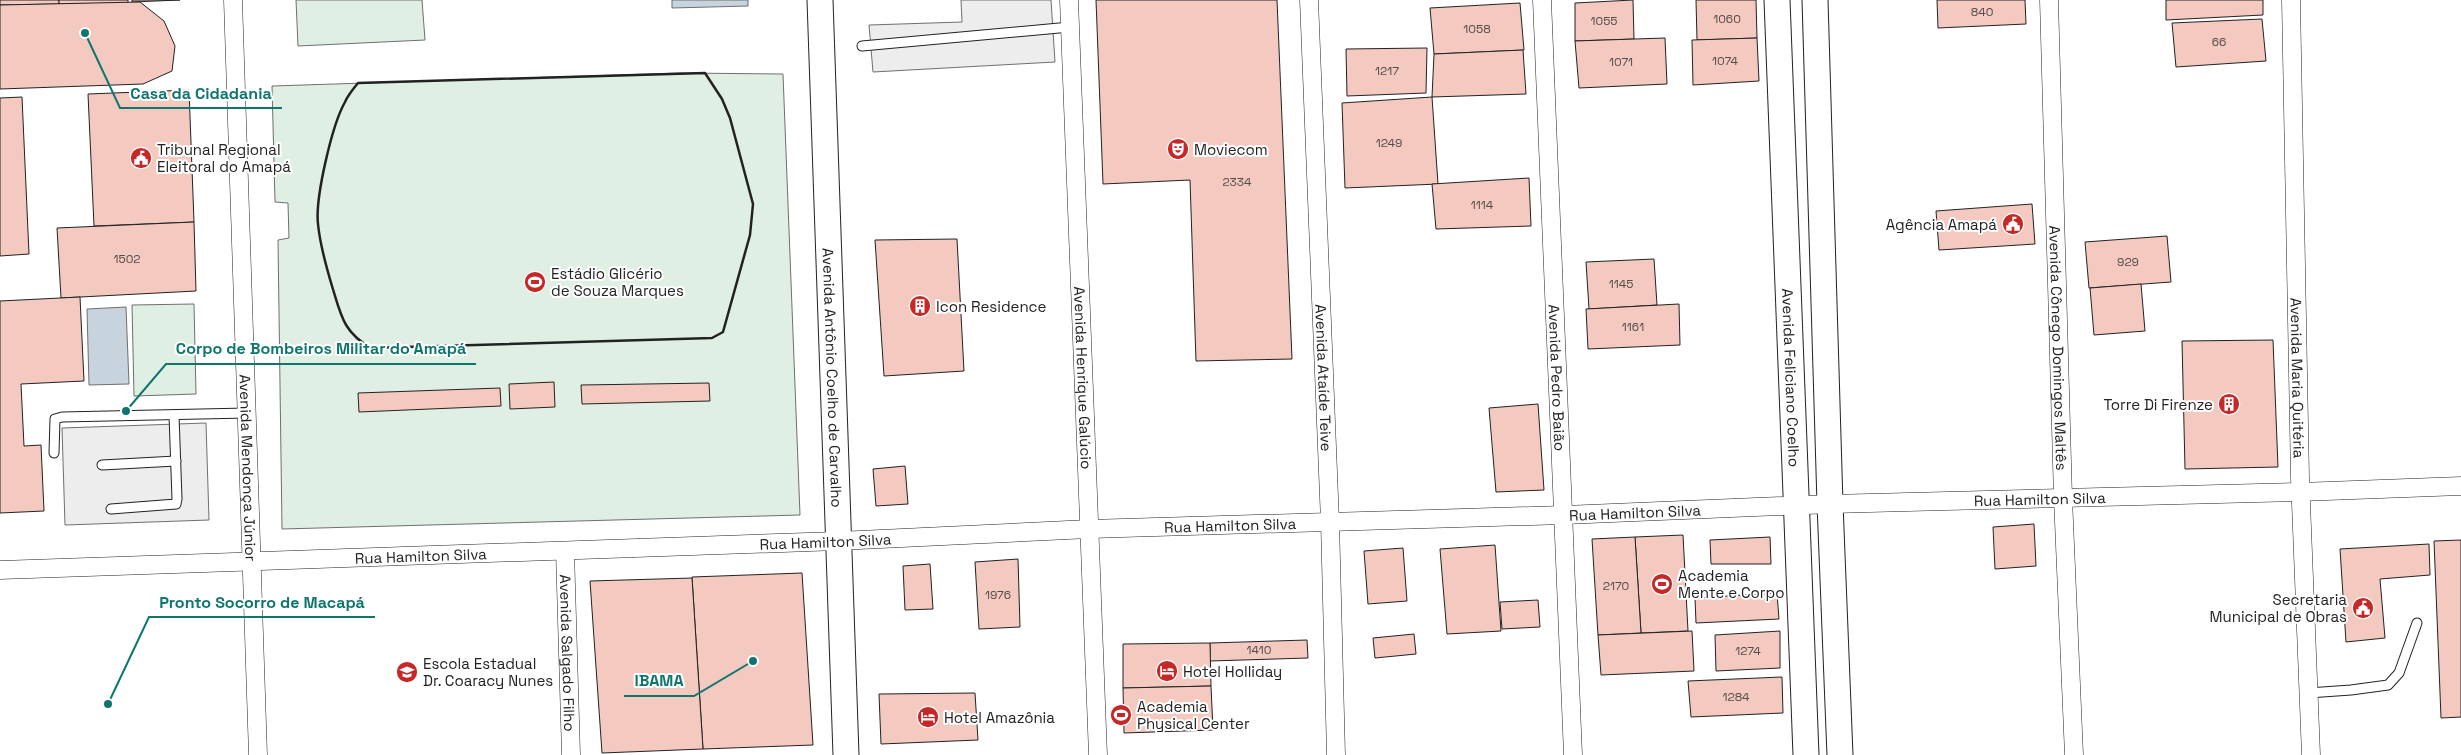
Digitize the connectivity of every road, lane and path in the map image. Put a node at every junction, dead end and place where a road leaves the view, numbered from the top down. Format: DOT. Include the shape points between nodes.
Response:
graph roads {
  1 [pos="233,0"];
  2 [pos="820,0"];
  3 [pos="1069,0"];
  4 [pos="1309,0"];
  5 [pos="1542,0"];
  6 [pos="1777,0"];
  7 [pos="1815,0"];
  8 [pos="2049,0"];
  9 [pos="2291,0"];
  10 [pos="1070,27"];
  11 [pos="862,46"];
  12 [pos="1820,163"];
  13 [pos="1783,164"];
  14 [pos="247,413"];
  15 [pos="174,415"];
  16 [pos="54,453"];
  17 [pos="176,461"];
  18 [pos="102,465"];
  19 [pos="2461,486"];
  20 [pos="2300,492"];
  21 [pos="2064,498"];
  22 [pos="1830,504"];
  23 [pos="1796,506"];
  24 [pos="111,509"];
  25 [pos="1564,515"];
  26 [pos="1330,522"];
  27 [pos="1089,529"];
  28 [pos="838,541"];
  29 [pos="565,551"];
  30 [pos="253,561"];
  31 [pos="0,570"];
  32 [pos="2417,623"];
  33 [pos="2308,693"];
  34 [pos="258,755"];
  35 [pos="571,755"];
  36 [pos="846,755"];
  37 [pos="1098,755"];
  38 [pos="1336,755"];
  39 [pos="1573,755"];
  40 [pos="1806,755"];
  41 [pos="1840,755"];
  42 [pos="2074,755"];
  43 [pos="2311,755"];
  1 -- 14 [label="street, Avenida Mendonça Júnior"];
  2 -- 28 [label="street, Avenida Antônio Coelho de Carvalho"];
  3 -- 10 [label="street, Avenida Henrique Galúcio"];
  4 -- 26 [label="street, Avenida Ataíde Teive"];
  5 -- 25 [label="street, Avenida Pedro Baião"];
  6 -- 13 [label="street, Avenida Feliciano Coelho"];
  7 -- 12 [label="street"];
  8 -- 21 [label="street, Avenida Cônego Domingos Maltês"];
  9 -- 20 [label="street, Avenida Maria Quitéria"];
  10 -- 11 [label="lane"];
  10 -- 27 [label="street, Avenida Henrique Galúcio"];
  12 -- 13 [label="street"];
  12 -- 22 [label="street"];
  13 -- 23 [label="street, Avenida Feliciano Coelho"];
  14 -- 15 [label="lane"];
  14 -- 30 [label="street, Avenida Mendonça Júnior"];
  15 -- 16 [label="lane" via="55,419"];
  15 -- 17 [label="lane"];
  17 -- 18 [label="lane"];
  17 -- 24 [label="lane" via="176,504"];
  19 -- 20 [label="street, Rua Hamilton Silva"];
  20 -- 21 [label="street, Rua Hamilton Silva"];
  20 -- 33 [label="street, Avenida Maria Quitéria"];
  21 -- 22 [label="street, Rua Hamilton Silva"];
  21 -- 42 [label="street, Avenida Cônego Domingos Maltês"];
  22 -- 23 [label="street, Rua Hamilton Silva"];
  22 -- 41 [label="street"];
  23 -- 25 [label="street, Rua Hamilton Silva"];
  23 -- 40 [label="street, Avenida Feliciano Coelho"];
  25 -- 26 [label="street, Rua Hamilton Silva"];
  25 -- 39 [label="street, Avenida Pedro Baião"];
  26 -- 27 [label="street, Rua Hamilton Silva"];
  26 -- 38 [label="street, Avenida Ataíde Teive"];
  27 -- 28 [label="street, Rua Hamilton Silva"];
  27 -- 37 [label="street, Avenida Henrique Galúcio"];
  28 -- 29 [label="street, Rua Hamilton Silva"];
  28 -- 36 [label="street, Avenida Antônio Coelho de Carvalho"];
  29 -- 30 [label="street, Rua Hamilton Silva"];
  29 -- 35 [label="street, Avenida Salgado Filho"];
  30 -- 31 [label="street, Rua Hamilton Silva"];
  30 -- 34 [label="street, Avenida Mendonça Júnior"];
  32 -- 33 [label="lane" via="2399,673 2388,685"];
  33 -- 43 [label="street, Avenida Maria Quitéria"];
}
